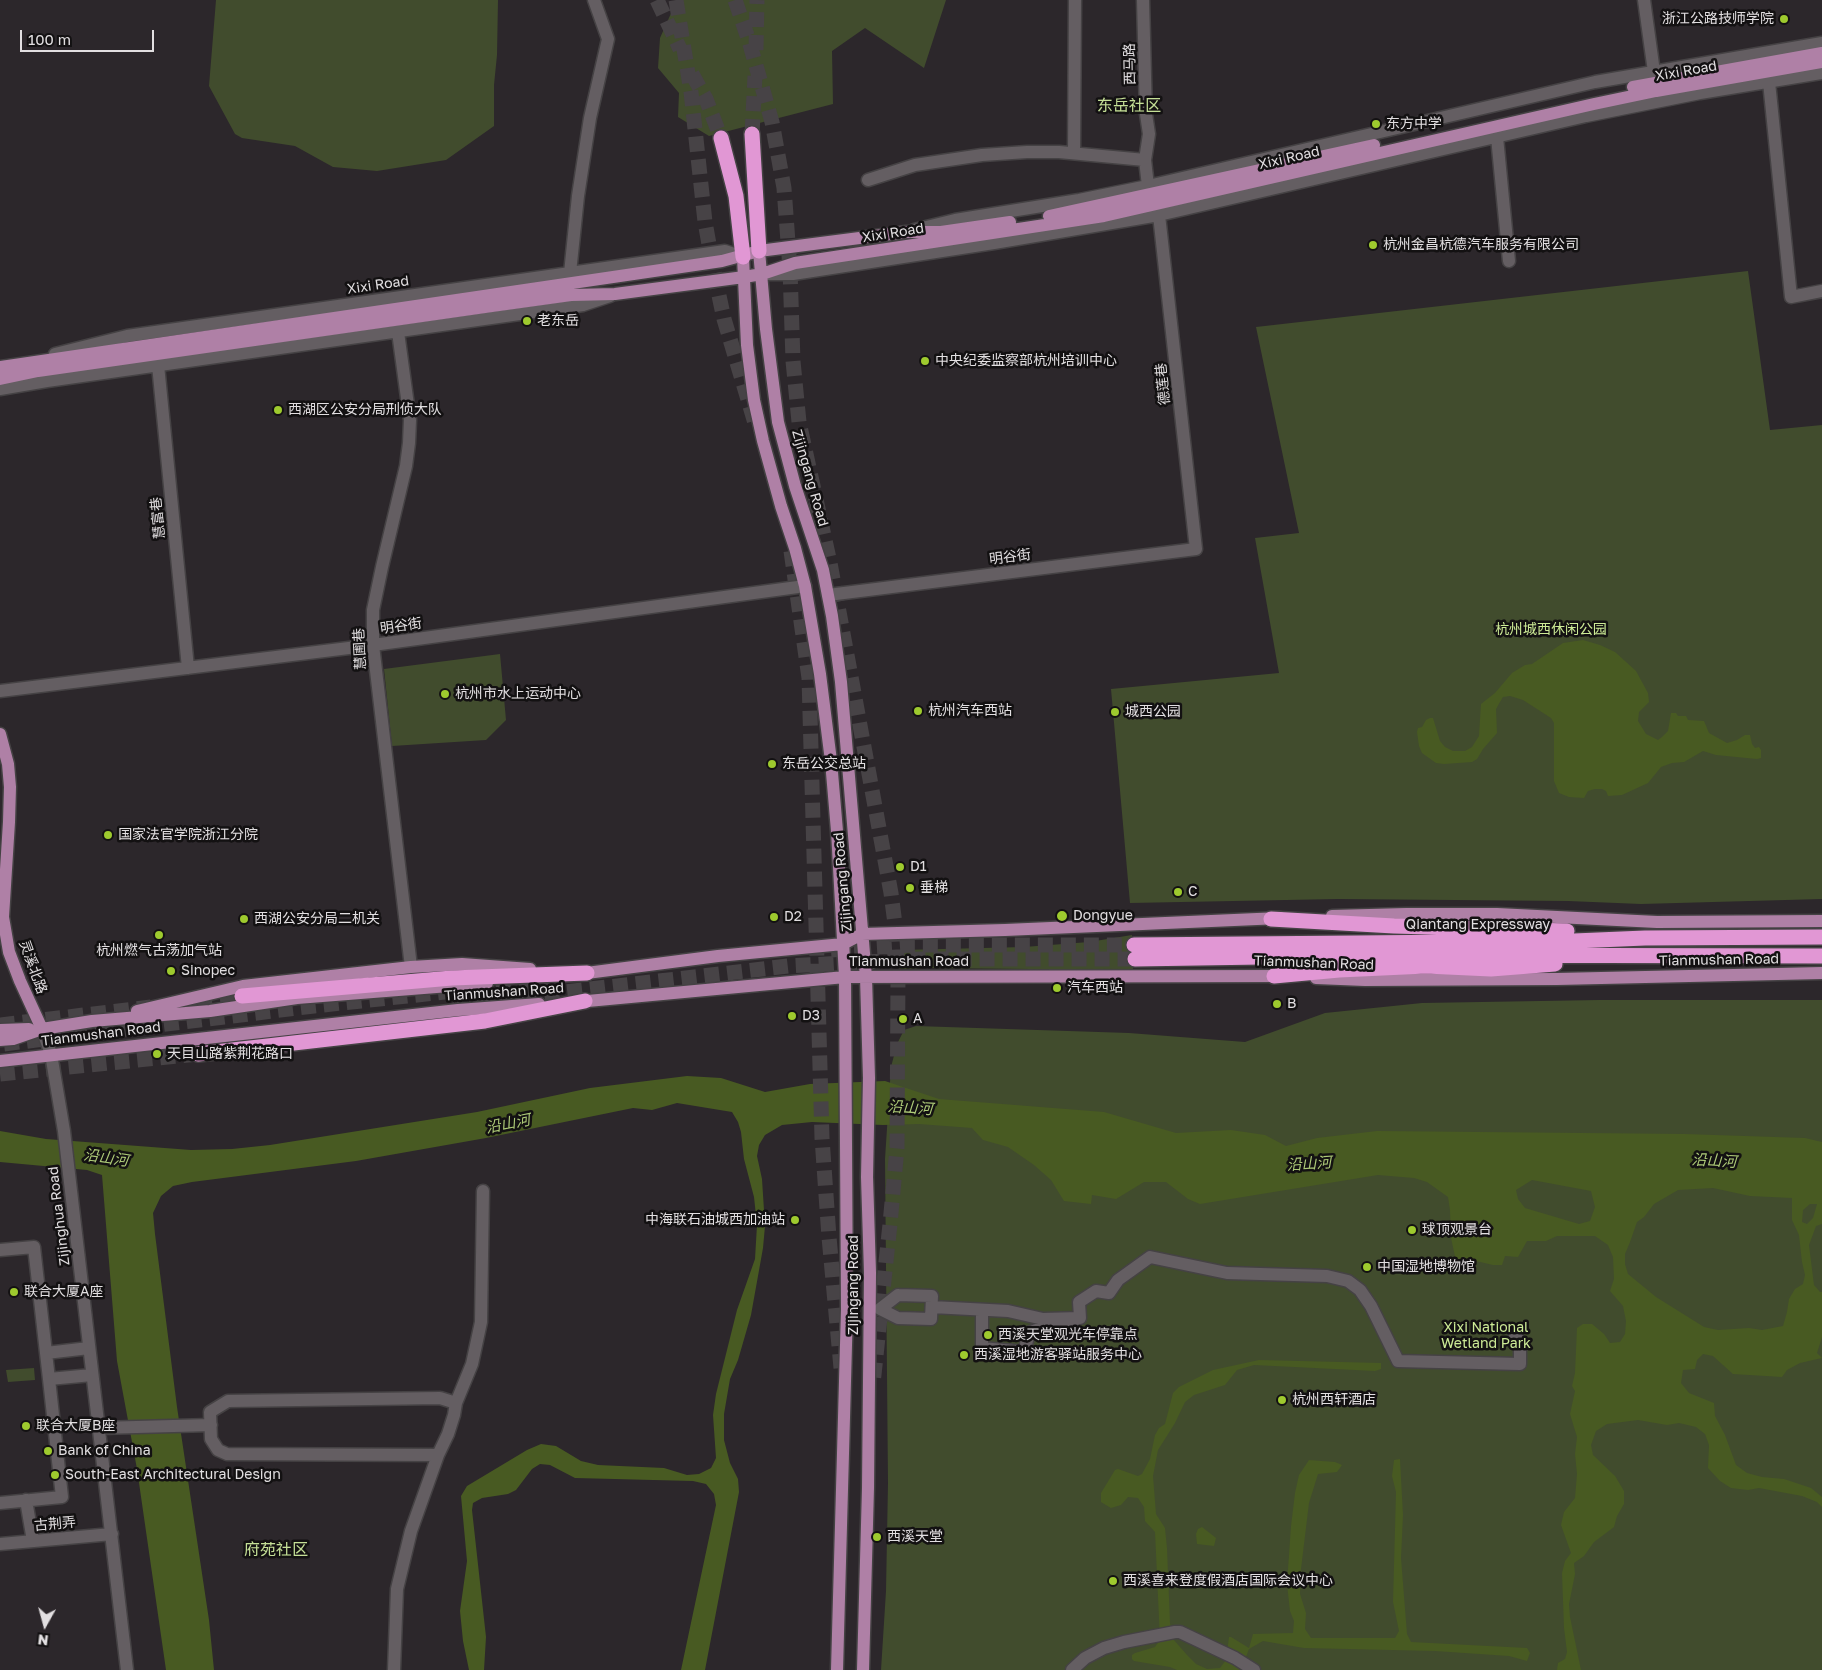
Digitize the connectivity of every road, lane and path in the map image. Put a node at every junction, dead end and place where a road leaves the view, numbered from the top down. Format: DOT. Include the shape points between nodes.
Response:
graph roads {
  1 [pos="594,0"];
  2 [pos="1075,0"];
  3 [pos="1143,0"];
  4 [pos="1644,0"];
  5 [pos="1822,43"];
  6 [pos="1822,52"];
  7 [pos="1822,62"];
  8 [pos="1822,73"];
  9 [pos="1655,82"];
  10 [pos="1769,82"];
  11 [pos="752,134"];
  12 [pos="1497,137"];
  13 [pos="721,138"];
  14 [pos="1074,153"];
  15 [pos="1145,160"];
  16 [pos="868,180"];
  17 [pos="1148,186"];
  18 [pos="1159,215"];
  19 [pos="906,232"];
  20 [pos="759,251"];
  21 [pos="743,256"];
  22 [pos="1509,261"];
  23 [pos="570,273"];
  24 [pos="762,274"];
  25 [pos="744,277"];
  26 [pos="1822,291"];
  27 [pos="615,294"];
  28 [pos="398,332"];
  29 [pos="18,363"];
  30 [pos="158,365"];
  31 [pos="0,367"];
  32 [pos="0,379"];
  33 [pos="0,389"];
  34 [pos="1196,550"];
  35 [pos="805,586"];
  36 [pos="828,595"];
  37 [pos="373,645"];
  38 [pos="188,668"];
  39 [pos="0,692"];
  40 [pos="0,734"];
  41 [pos="1270,919"];
  42 [pos="1822,921"];
  43 [pos="862,934"];
  44 [pos="1822,937"];
  45 [pos="1645,938"];
  46 [pos="843,944"];
  47 [pos="1822,956"];
  48 [pos="1644,957"];
  49 [pos="411,966"];
  50 [pos="588,973"];
  51 [pos="1822,973"];
  52 [pos="1274,976"];
  53 [pos="845,977"];
  54 [pos="866,977"];
  55 [pos="242,996"];
  56 [pos="584,1001"];
  57 [pos="92,1021"];
  58 [pos="42,1029"];
  59 [pos="0,1030"];
  60 [pos="0,1040"];
  61 [pos="51,1054"];
  62 [pos="198,1054"];
  63 [pos="0,1061"];
  64 [pos="482,1191"];
  65 [pos="0,1250"];
  66 [pos="932,1307"];
  67 [pos="982,1310"];
  68 [pos="1080,1318"];
  69 [pos="1519,1337"];
  70 [pos="89,1348"];
  71 [pos="46,1353"];
  72 [pos="92,1375"];
  73 [pos="49,1379"];
  74 [pos="456,1403"];
  75 [pos="211,1425"];
  76 [pos="99,1428"];
  77 [pos="438,1454"];
  78 [pos="26,1500"];
  79 [pos="0,1503"];
  80 [pos="112,1534"];
  81 [pos="33,1541"];
  82 [pos="0,1544"];
  83 [pos="128,1670"];
  84 [pos="394,1670"];
  85 [pos="837,1670"];
  86 [pos="863,1670"];
  87 [pos="1072,1670"];
  88 [pos="1254,1670"];
  1 -- 23 [label="street" via="608,39 590,118"];
  2 -- 14 [label="street"];
  3 -- 15 [label="street, 西马路" via="1149,134"];
  4 -- 9 [label="street"];
  5 -- 9 [label="street, Xixi Road"];
  6 -- 9 [label="main road, Xixi Road"];
  7 -- 9 [label="main road, Xixi Road"];
  8 -- 10 [label="street, Xixi Road"];
  9 -- 17 [label="street, Xixi Road" via="1586,85"];
  9 -- 19 [label="main road, Xixi Road" via="1052,216 941,232"];
  9 -- 24 [label="main road, Xixi Road" via="1104,216 795,263"];
  10 -- 12 [label="street, Xixi Road" via="1641,105"];
  10 -- 26 [label="street" via="1792,297"];
  11 -- 20 [label="highway"];
  12 -- 18 [label="street, Xixi Road"];
  12 -- 22 [label="street"];
  13 -- 21 [label="highway" via="736,196"];
  14 -- 15 [label="street"];
  14 -- 16 [label="street" via="982,155 915,165"];
  15 -- 17 [label="street, 西马路"];
  17 -- 19 [label="street, Xixi Road" via="955,220"];
  18 -- 24 [label="street, Xixi Road" via="793,274"];
  18 -- 34 [label="street, 德莲巷"];
  19 -- 20 [label="main road, Xixi Road"];
  20 -- 21 [label="main road, Xixi Road"];
  20 -- 24 [label="main road, Zijingang Road"];
  21 -- 23 [label="street, Xixi Road" via="725,251"];
  21 -- 25 [label="main road, Zijingang Road"];
  21 -- 29 [label="main road, Xixi Road"];
  23 -- 29 [label="street, Xixi Road" via="127,336"];
  24 -- 25 [label="main road, Xixi Road"];
  24 -- 36 [label="main road, Zijingang Road" via="778,422"];
  25 -- 27 [label="main road, Xixi Road"];
  25 -- 35 [label="main road, Zijingang Road" via="747,345 754,400"];
  27 -- 28 [label="street, Xixi Road" via="583,305"];
  27 -- 32 [label="main road, Xixi Road" via="502,304"];
  28 -- 30 [label="street, Xixi Road"];
  28 -- 37 [label="street, 慧圃巷" via="410,420 409,443 374,610"];
  29 -- 31 [label="main road, Xixi Road"];
  30 -- 33 [label="street, Xixi Road"];
  30 -- 38 [label="street, 慧富巷"];
  34 -- 36 [label="street, 明谷街"];
  35 -- 37 [label="street, 明谷街"];
  35 -- 46 [label="main road, Zijingang Road" via="830,753"];
  36 -- 43 [label="main road, Zijingang Road" via="841,682"];
  37 -- 38 [label="street, 明谷街"];
  37 -- 49 [label="street, 慧圃巷"];
  38 -- 39 [label="street, 明谷街"];
  40 -- 58 [label="main road, 灵溪北路" via="10,787 3,917 9,952"];
  41 -- 42 [label="main road, Tianmushan Road" via="1497,914 1657,922"];
  41 -- 43 [label="main road, Tianmushan Road"];
  41 -- 45 [label="highway" via="1573,931"];
  43 -- 46 [label="main road, Tianmushan Road"];
  43 -- 54 [label="main road, Zijingang Road"];
  44 -- 45 [label="highway, Qiantang Expressway"];
  45 -- 48 [label="highway, Qiantang Expressway" via="1135,952"];
  46 -- 50 [label="main road, Tianmushan Road"];
  46 -- 53 [label="main road, Zijingang Road"];
  47 -- 48 [label="highway, Qiantang Expressway"];
  48 -- 52 [label="highway" via="1491,969 1426,966"];
  49 -- 50 [label="main road, Tianmushan Road" via="462,964"];
  49 -- 57 [label="main road, Tianmushan Road" via="243,986"];
  50 -- 55 [label="highway" via="452,978"];
  50 -- 57 [label="main road, Tianmushan Road" via="432,989 298,998 210,1011"];
  51 -- 52 [label="main road, Tianmushan Road" via="1481,980"];
  52 -- 54 [label="main road, Tianmushan Road"];
  53 -- 54 [label="main road, Tianmushan Road"];
  53 -- 56 [label="main road, Tianmushan Road"];
  53 -- 85 [label="main road, Zijingang Road" via="847,1346"];
  54 -- 86 [label="main road, Zijingang Road" via="870,1273"];
  56 -- 61 [label="main road, Tianmushan Road" via="458,1010"];
  56 -- 62 [label="highway" via="485,1021"];
  57 -- 58 [label="main road, Tianmushan Road"];
  58 -- 59 [label="main road"];
  58 -- 60 [label="main road, Tianmushan Road"];
  58 -- 61 [label="street, Zijinghua Road"];
  61 -- 63 [label="main road, Tianmushan Road"];
  61 -- 70 [label="street, Zijinghua Road" via="64,1131"];
  64 -- 74 [label="street" via="481,1322 472,1364"];
  65 -- 71 [label="street" via="34,1247"];
  66 -- 67 [label="street"];
  67 -- 68 [label="street" via="1043,1318"];
  67 -- 68 [label="street" via="982,1348 1024,1352 1029,1333 1059,1328"];
  68 -- 69 [label="street" via="1079,1302 1096,1291 1109,1293 1118,1280 1150,1257 1227,1273 1327,1276 1348,1281 1360,1290 1371,1306 1398,1360 1520,1364"];
  70 -- 71 [label="street"];
  70 -- 72 [label="street, Zijinghua Road"];
  71 -- 73 [label="street"];
  72 -- 73 [label="street"];
  72 -- 76 [label="street, Zijinghua Road"];
  73 -- 78 [label="street" via="62,1498"];
  74 -- 75 [label="street" via="440,1398 228,1401 210,1412"];
  74 -- 77 [label="street" via="448,1434"];
  75 -- 76 [label="street"];
  75 -- 77 [label="street" via="211,1439 218,1450 228,1454"];
  76 -- 80 [label="street, Zijinghua Road"];
  77 -- 84 [label="street" via="411,1531 397,1589"];
  78 -- 79 [label="street"];
  78 -- 81 [label="street"];
  80 -- 81 [label="street, 古荆弄"];
  80 -- 83 [label="street, Zijinghua Road"];
  81 -- 82 [label="street, 古荆弄"];
  87 -- 88 [label="street" via="1085,1658 1104,1648 1180,1632"];
}
